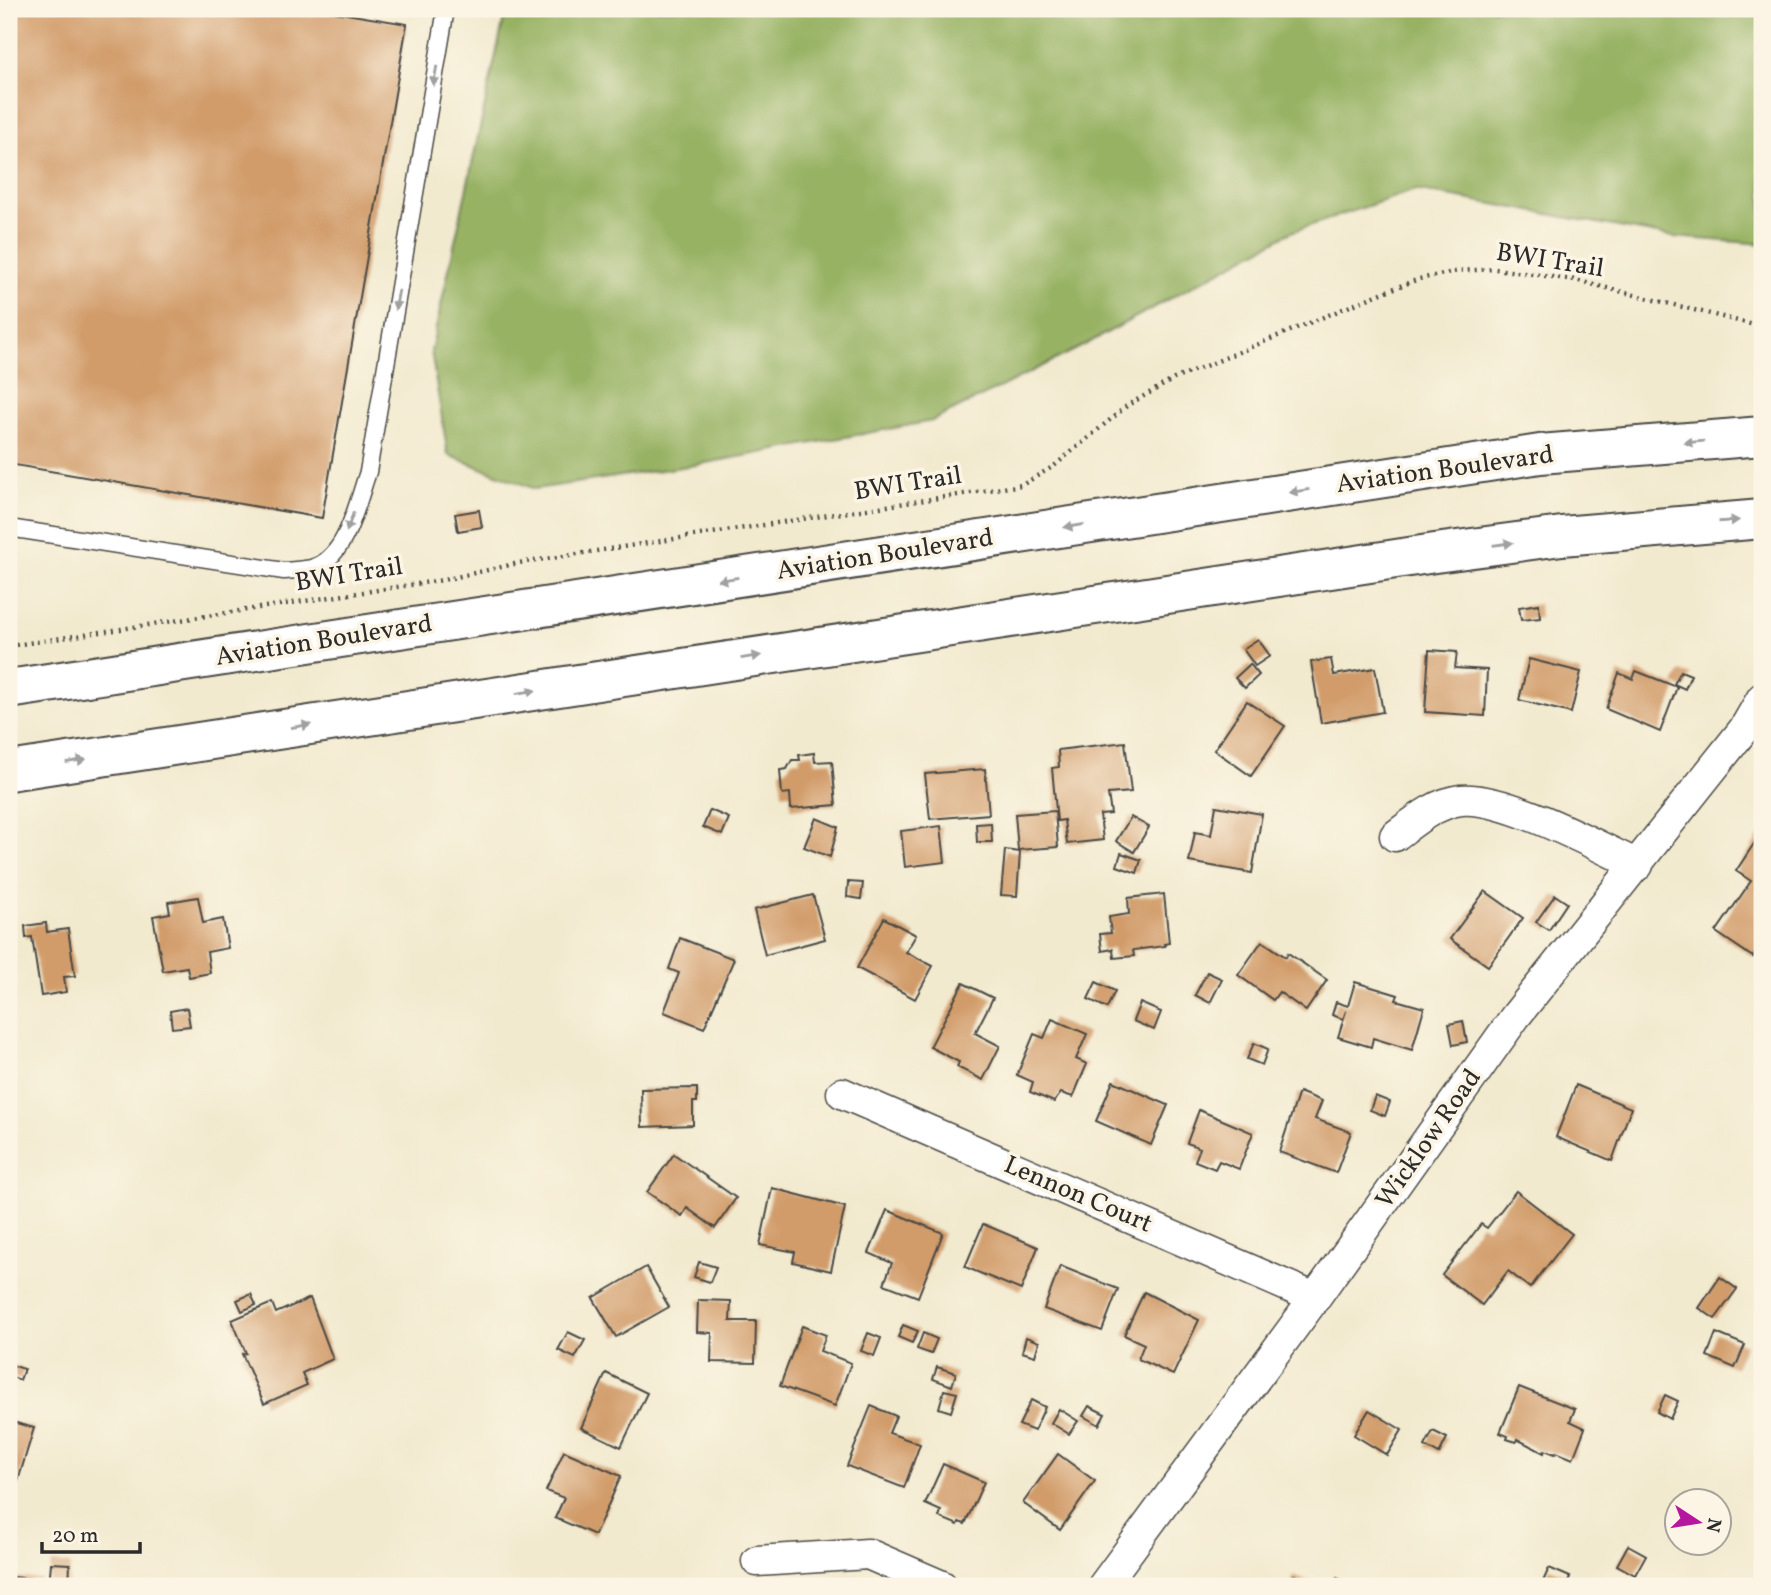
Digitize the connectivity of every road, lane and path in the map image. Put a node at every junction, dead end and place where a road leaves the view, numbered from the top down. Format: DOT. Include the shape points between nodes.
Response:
graph roads {
  1 [pos="446,9"];
  2 [pos="1762,327"];
  3 [pos="1762,436"];
  4 [pos="1762,519"];
  5 [pos="9,528"];
  6 [pos="9,646"];
  7 [pos="9,689"];
  8 [pos="1762,698"];
  9 [pos="9,771"];
  10 [pos="1395,836"];
  11 [pos="1638,865"];
  12 [pos="842,1093"];
  13 [pos="1315,1298"];
  14 [pos="757,1561"];
  15 [pos="942,1586"];
  16 [pos="1102,1586"];
  1 -- 5 [label="lane, one-way" via="368,472 334,554 313,568 284,571"];
  2 -- 6 [label="path, BWI Trail" via="1535,273 1458,271 1384,292 1174,379 1128,405 1054,466 1022,485"];
  3 -- 7 [label="main road, Aviation Boulevard, one-way" via="1541,454"];
  9 -- 4 [label="main road, one-way" via="1435,553 1562,536"];
  8 -- 11 [label="street, Wicklow Road" via="1744,729"];
  10 -- 11 [label="street" via="1427,812 1461,800 1538,820"];
  11 -- 13 [label="street, Wicklow Road" via="1515,1017"];
  12 -- 13 [label="street, Lennon Court"];
  13 -- 16 [label="street, Wicklow Road"];
  14 -- 15 [label="street" via="868,1553"];
}
